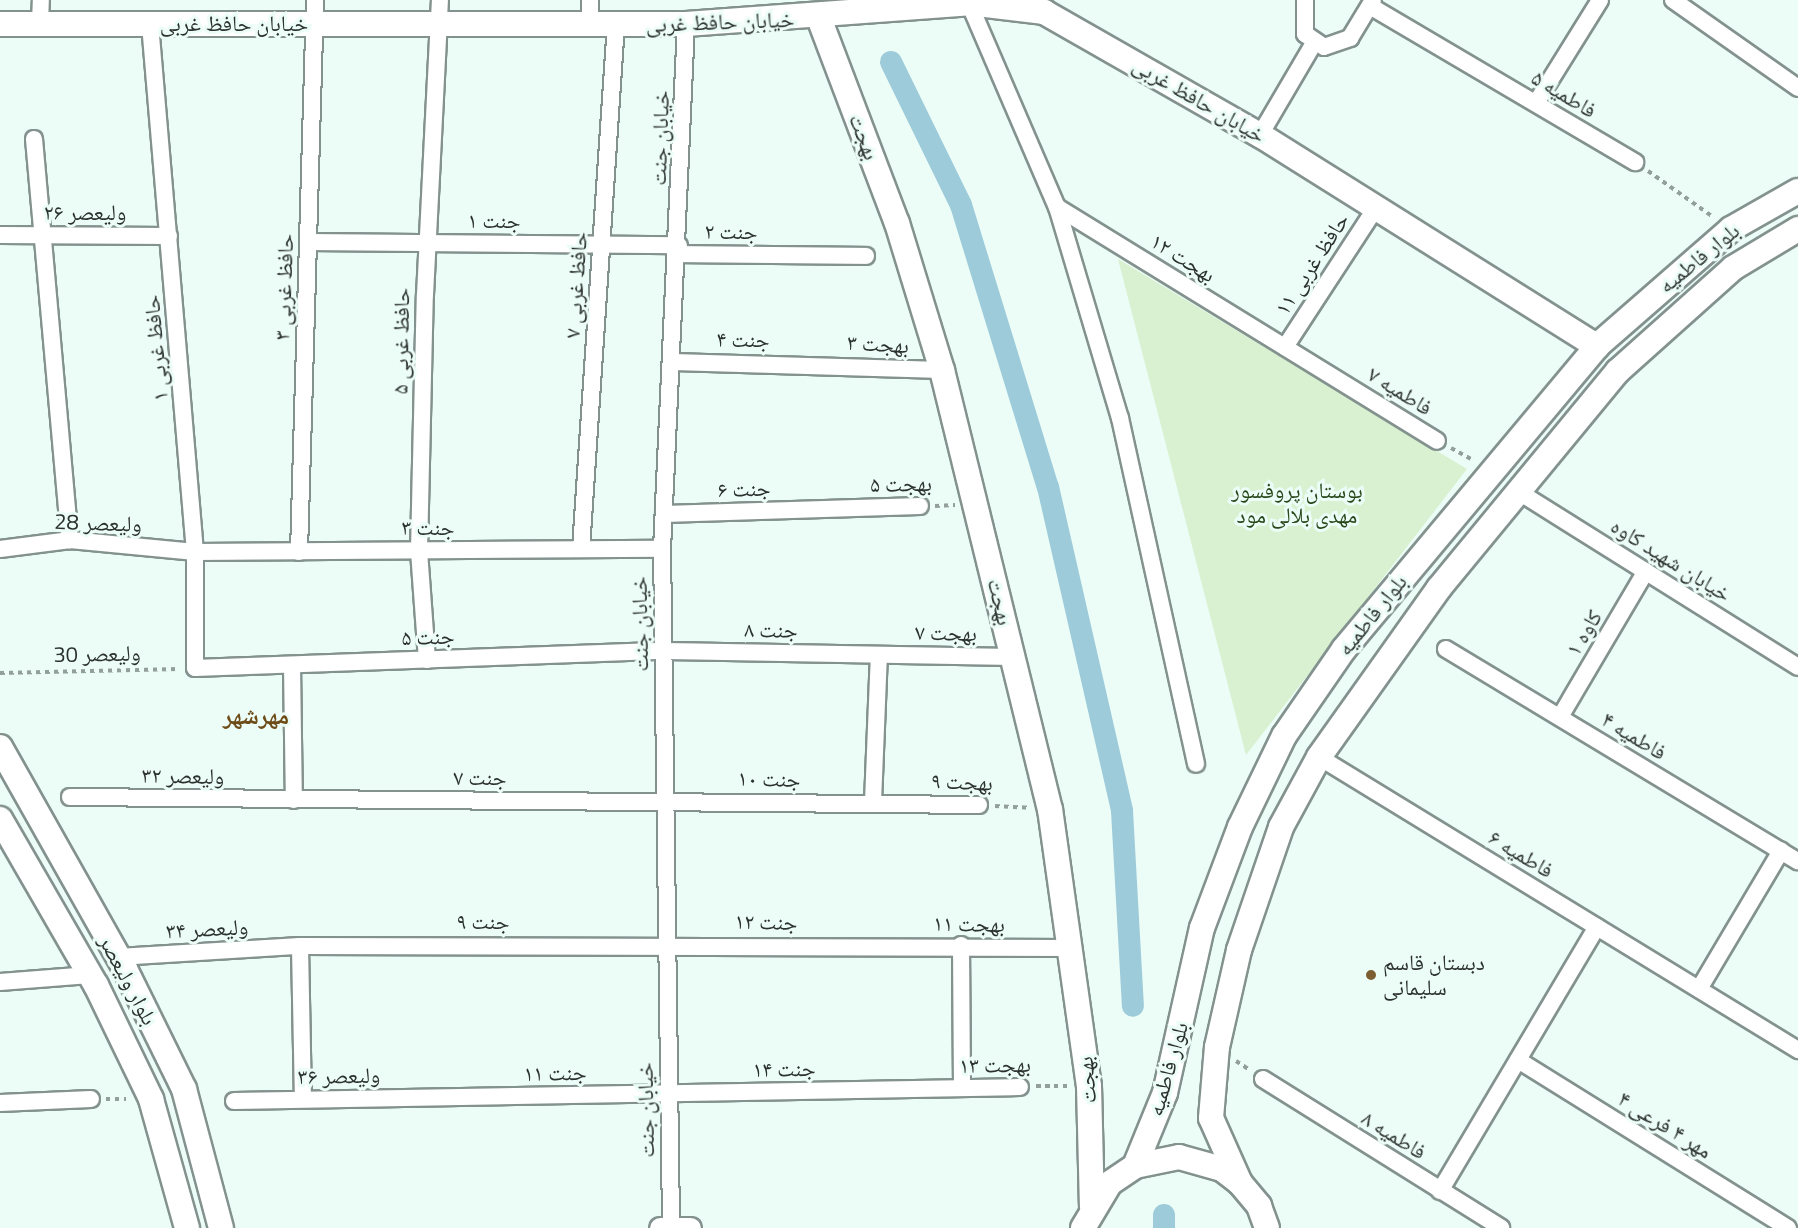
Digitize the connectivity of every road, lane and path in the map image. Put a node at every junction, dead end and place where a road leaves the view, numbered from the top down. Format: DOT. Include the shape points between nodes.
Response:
graph roads {
  1 [pos="41,0"];
  2 [pos="315,0"];
  3 [pos="440,0"];
  4 [pos="590,0"];
  5 [pos="1305,0"];
  6 [pos="1600,0"];
  7 [pos="1673,0"];
  8 [pos="968,2"];
  9 [pos="1372,3"];
  10 [pos="816,9"];
  11 [pos="0,24"];
  12 [pos="40,24"];
  13 [pos="150,24"];
  14 [pos="314,24"];
  15 [pos="440,24"];
  16 [pos="590,24"];
  17 [pos="616,24"];
  18 [pos="686,24"];
  19 [pos="1314,43"];
  20 [pos="1798,88"];
  21 [pos="1536,103"];
  22 [pos="1260,135"];
  23 [pos="34,139"];
  24 [pos="1635,162"];
  25 [pos="1798,191"];
  26 [pos="1377,206"];
  27 [pos="1057,207"];
  28 [pos="1731,229"];
  29 [pos="1798,230"];
  30 [pos="0,235"];
  31 [pos="42,235"];
  32 [pos="169,236"];
  33 [pos="308,242"];
  34 [pos="427,243"];
  35 [pos="602,244"];
  36 [pos="679,250"];
  37 [pos="866,256"];
  38 [pos="1597,346"];
  39 [pos="1285,347"];
  40 [pos="673,362"];
  41 [pos="812,363"];
  42 [pos="942,370"];
  43 [pos="1437,441"];
  44 [pos="1492,471"];
  45 [pos="1519,492"];
  46 [pos="977,504"];
  47 [pos="920,506"];
  48 [pos="826,508"];
  49 [pos="664,514"];
  50 [pos="70,540"];
  51 [pos="0,549"];
  52 [pos="581,549"];
  53 [pos="662,549"];
  54 [pos="419,550"];
  55 [pos="195,552"];
  56 [pos="298,552"];
  57 [pos="1646,571"];
  58 [pos="1446,649"];
  59 [pos="663,651"];
  60 [pos="879,655"];
  61 [pos="1013,657"];
  62 [pos="427,660"];
  63 [pos="292,665"];
  64 [pos="1798,667"];
  65 [pos="195,668"];
  66 [pos="0,673"];
  67 [pos="1560,717"];
  68 [pos="0,747"];
  69 [pos="1319,757"];
  70 [pos="1196,764"];
  71 [pos="70,797"];
  72 [pos="294,800"];
  73 [pos="665,801"];
  74 [pos="873,802"];
  75 [pos="979,805"];
  76 [pos="1050,809"];
  77 [pos="0,819"];
  78 [pos="1781,851"];
  79 [pos="1798,861"];
  80 [pos="1598,927"];
  81 [pos="667,943"];
  82 [pos="961,945"];
  83 [pos="300,946"];
  84 [pos="866,946"];
  85 [pos="1073,948"];
  86 [pos="118,957"];
  87 [pos="90,975"];
  88 [pos="0,982"];
  89 [pos="1699,989"];
  90 [pos="1798,1050"];
  91 [pos="1518,1060"];
  92 [pos="1263,1079"];
  93 [pos="1020,1086"];
  94 [pos="1089,1086"];
  95 [pos="962,1088"];
  96 [pos="902,1089"];
  97 [pos="668,1094"];
  98 [pos="444,1097"];
  99 [pos="303,1098"];
  100 [pos="91,1099"];
  101 [pos="151,1099"];
  102 [pos="234,1101"];
  103 [pos="0,1103"];
  104 [pos="207,1163"];
  105 [pos="1136,1166"];
  106 [pos="174,1171"];
  107 [pos="1240,1182"];
  108 [pos="1440,1191"];
  109 [pos="1088,1217"];
  110 [pos="674,1227"];
  111 [pos="187,1228"];
  112 [pos="221,1228"];
  113 [pos="1267,1228"];
  114 [pos="1501,1228"];
  115 [pos="1788,1228"];
  1 -- 12 [label="street"];
  2 -- 14 [label="street, حافظ غربی ۳"];
  3 -- 15 [label="street, حافظ غربی ۵"];
  4 -- 16 [label="street"];
  5 -- 19 [label="street" via="1301,22"];
  6 -- 21 [label="street"];
  7 -- 20 [label="street"];
  8 -- 10 [label="main road, خیابان حافظ غربی"];
  8 -- 22 [label="main road, خیابان حافظ غربی" via="1044,12"];
  8 -- 27 [label="street"];
  9 -- 19 [label="street" via="1343,45"];
  9 -- 21 [label="street, فاطمیه ۵"];
  10 -- 18 [label="main road, خیابان حافظ غربی"];
  10 -- 42 [label="main road, بهجت" via="897,223"];
  11 -- 12 [label="main road, خیابان حافظ غربی"];
  12 -- 13 [label="main road, خیابان حافظ غربی"];
  13 -- 14 [label="main road, خیابان حافظ غربی"];
  13 -- 32 [label="street, حافظ غربی ۱"];
  14 -- 15 [label="main road, خیابان حافظ غربی"];
  14 -- 33 [label="street, حافظ غربی ۳"];
  15 -- 16 [label="main road, خیابان حافظ غربی"];
  15 -- 34 [label="street, حافظ غربی ۵"];
  16 -- 17 [label="main road, خیابان حافظ غربی"];
  17 -- 18 [label="main road, خیابان حافظ غربی"];
  17 -- 35 [label="street, حافظ غربی ۷"];
  18 -- 36 [label="street, خیابان جنت"];
  19 -- 22 [label="street"];
  21 -- 24 [label="street, فاطمیه ۵"];
  22 -- 26 [label="main road, خیابان حافظ غربی"];
  23 -- 31 [label="street"];
  24 -- 28 [label="path"];
  25 -- 28 [label="main road, بلوار فاطمیه"];
  26 -- 38 [label="main road, خیابان حافظ غربی"];
  26 -- 39 [label="street, حافظ غربی ۱۱"];
  27 -- 39 [label="street, بهجت ۱۲"];
  27 -- 70 [label="street" via="1120,418"];
  28 -- 38 [label="main road, بلوار فاطمیه"];
  29 -- 45 [label="main road, بلوار فاطمیه" via="1732,268 1664,327 1596,398"];
  30 -- 31 [label="street, ولیعصر ۲۶"];
  31 -- 32 [label="street, ولیعصر ۲۶"];
  31 -- 50 [label="street"];
  32 -- 55 [label="street, حافظ غربی ۱"];
  33 -- 34 [label="street, جنت ۱"];
  33 -- 56 [label="street, حافظ غربی ۳"];
  34 -- 35 [label="street, جنت ۱"];
  34 -- 54 [label="street, حافظ غربی ۵"];
  35 -- 36 [label="street, جنت ۱"];
  35 -- 52 [label="street, حافظ غربی ۷"];
  36 -- 37 [label="street, جنت ۲"];
  36 -- 40 [label="street, خیابان جنت"];
  38 -- 44 [label="main road, بلوار فاطمیه"];
  39 -- 43 [label="street, فاطمیه ۷"];
  40 -- 41 [label="street, جنت ۴"];
  40 -- 49 [label="street, خیابان جنت"];
  41 -- 42 [label="street, بهجت ۳"];
  42 -- 46 [label="main road, بهجت"];
  43 -- 44 [label="path, فاطمیه ۷"];
  44 -- 105 [label="main road, بلوار فاطمیه" via="1344,649 1284,736 1240,827 1202,928 1166,1093"];
  45 -- 57 [label="street, خیابان شهید کاوه"];
  45 -- 69 [label="main road, بلوار فاطمیه" via="1378,669"];
  46 -- 47 [label="path, بهجت ۵"];
  46 -- 61 [label="main road, بهجت"];
  47 -- 48 [label="street, بهجت ۵"];
  48 -- 49 [label="street, جنت ۶"];
  49 -- 53 [label="street, خیابان جنت"];
  50 -- 51 [label="street, ولیعصر 28"];
  50 -- 55 [label="street, ولیعصر 28"];
  52 -- 53 [label="street, جنت ۳"];
  52 -- 54 [label="street, جنت ۳"];
  53 -- 59 [label="street, خیابان جنت"];
  54 -- 56 [label="street, جنت ۳"];
  54 -- 62 [label="street, حافظ غربی ۵"];
  55 -- 56 [label="street, جنت ۳"];
  55 -- 65 [label="street, حافظ غربی ۱"];
  57 -- 64 [label="street, خیابان شهید کاوه"];
  57 -- 67 [label="street, کاوه ۱"];
  58 -- 67 [label="street, فاطمیه ۴"];
  59 -- 60 [label="street, جنت ۸"];
  59 -- 62 [label="street, جنت ۵"];
  59 -- 73 [label="street, خیابان جنت"];
  60 -- 61 [label="street, بهجت ۷"];
  60 -- 74 [label="street"];
  61 -- 76 [label="main road, بهجت"];
  62 -- 63 [label="street, جنت ۵"];
  63 -- 65 [label="street, جنت ۵"];
  63 -- 72 [label="street"];
  65 -- 66 [label="path, ولیعصر 30"];
  67 -- 78 [label="street, فاطمیه ۴"];
  68 -- 86 [label="main road, بلوار ولیعصر"];
  69 -- 80 [label="street, فاطمیه ۶"];
  69 -- 107 [label="main road, بلوار فاطمیه" via="1281,827 1239,950 1217,1047 1211,1118"];
  71 -- 72 [label="street, ولیعصر ۳۲"];
  72 -- 73 [label="street, جنت ۷"];
  73 -- 74 [label="street, جنت ۱۰"];
  73 -- 81 [label="street, خیابان جنت"];
  74 -- 75 [label="street, بهجت ۹"];
  75 -- 76 [label="path, بهجت ۹"];
  76 -- 85 [label="main road, بهجت"];
  77 -- 87 [label="main road, بلوار ولیعصر"];
  78 -- 79 [label="street, فاطمیه ۴"];
  78 -- 89 [label="street"];
  80 -- 89 [label="street, فاطمیه ۶"];
  80 -- 91 [label="street"];
  81 -- 83 [label="street, جنت ۹"];
  81 -- 84 [label="street, جنت ۱۲"];
  81 -- 97 [label="street, خیابان جنت"];
  82 -- 84 [label="street, بهجت ۱۱"];
  82 -- 85 [label="street, بهجت ۱۱"];
  82 -- 95 [label="street"];
  83 -- 86 [label="street, ولیعصر ۳۴"];
  83 -- 99 [label="street"];
  85 -- 94 [label="main road, بهجت"];
  86 -- 104 [label="main road, بلوار ولیعصر" via="184,1089"];
  87 -- 88 [label="street"];
  87 -- 101 [label="main road, بلوار ولیعصر"];
  89 -- 90 [label="street, فاطمیه ۶"];
  91 -- 108 [label="street"];
  91 -- 115 [label="street, مهر ۴ فرعی ۴"];
  92 -- 108 [label="street, فاطمیه ۸"];
  93 -- 94 [label="path, بهجت ۱۳"];
  93 -- 95 [label="street, بهجت ۱۳"];
  94 -- 109 [label="main road, بهجت"];
  95 -- 96 [label="street, بهجت ۱۳"];
  96 -- 97 [label="street, جنت ۱۴"];
  97 -- 98 [label="street, جنت ۱۱"];
  97 -- 110 [label="street, خیابان جنت"];
  98 -- 99 [label="street, ولیعصر ۳۶"];
  99 -- 102 [label="street, ولیعصر ۳۶"];
  100 -- 101 [label="path"];
  100 -- 103 [label="street"];
  101 -- 106 [label="main road, بلوار ولیعصر"];
  104 -- 106 [label="main road" via="194,1175"];
  104 -- 112 [label="main road, بلوار ولیعصر"];
  105 -- 107 [label="main road" via="1157,1159 1201,1161"];
  105 -- 109 [label="main road" via="1110,1182"];
  106 -- 111 [label="main road, بلوار ولیعصر"];
  107 -- 113 [label="main road" via="1259,1206"];
  108 -- 114 [label="street, فاطمیه ۸"];
}
